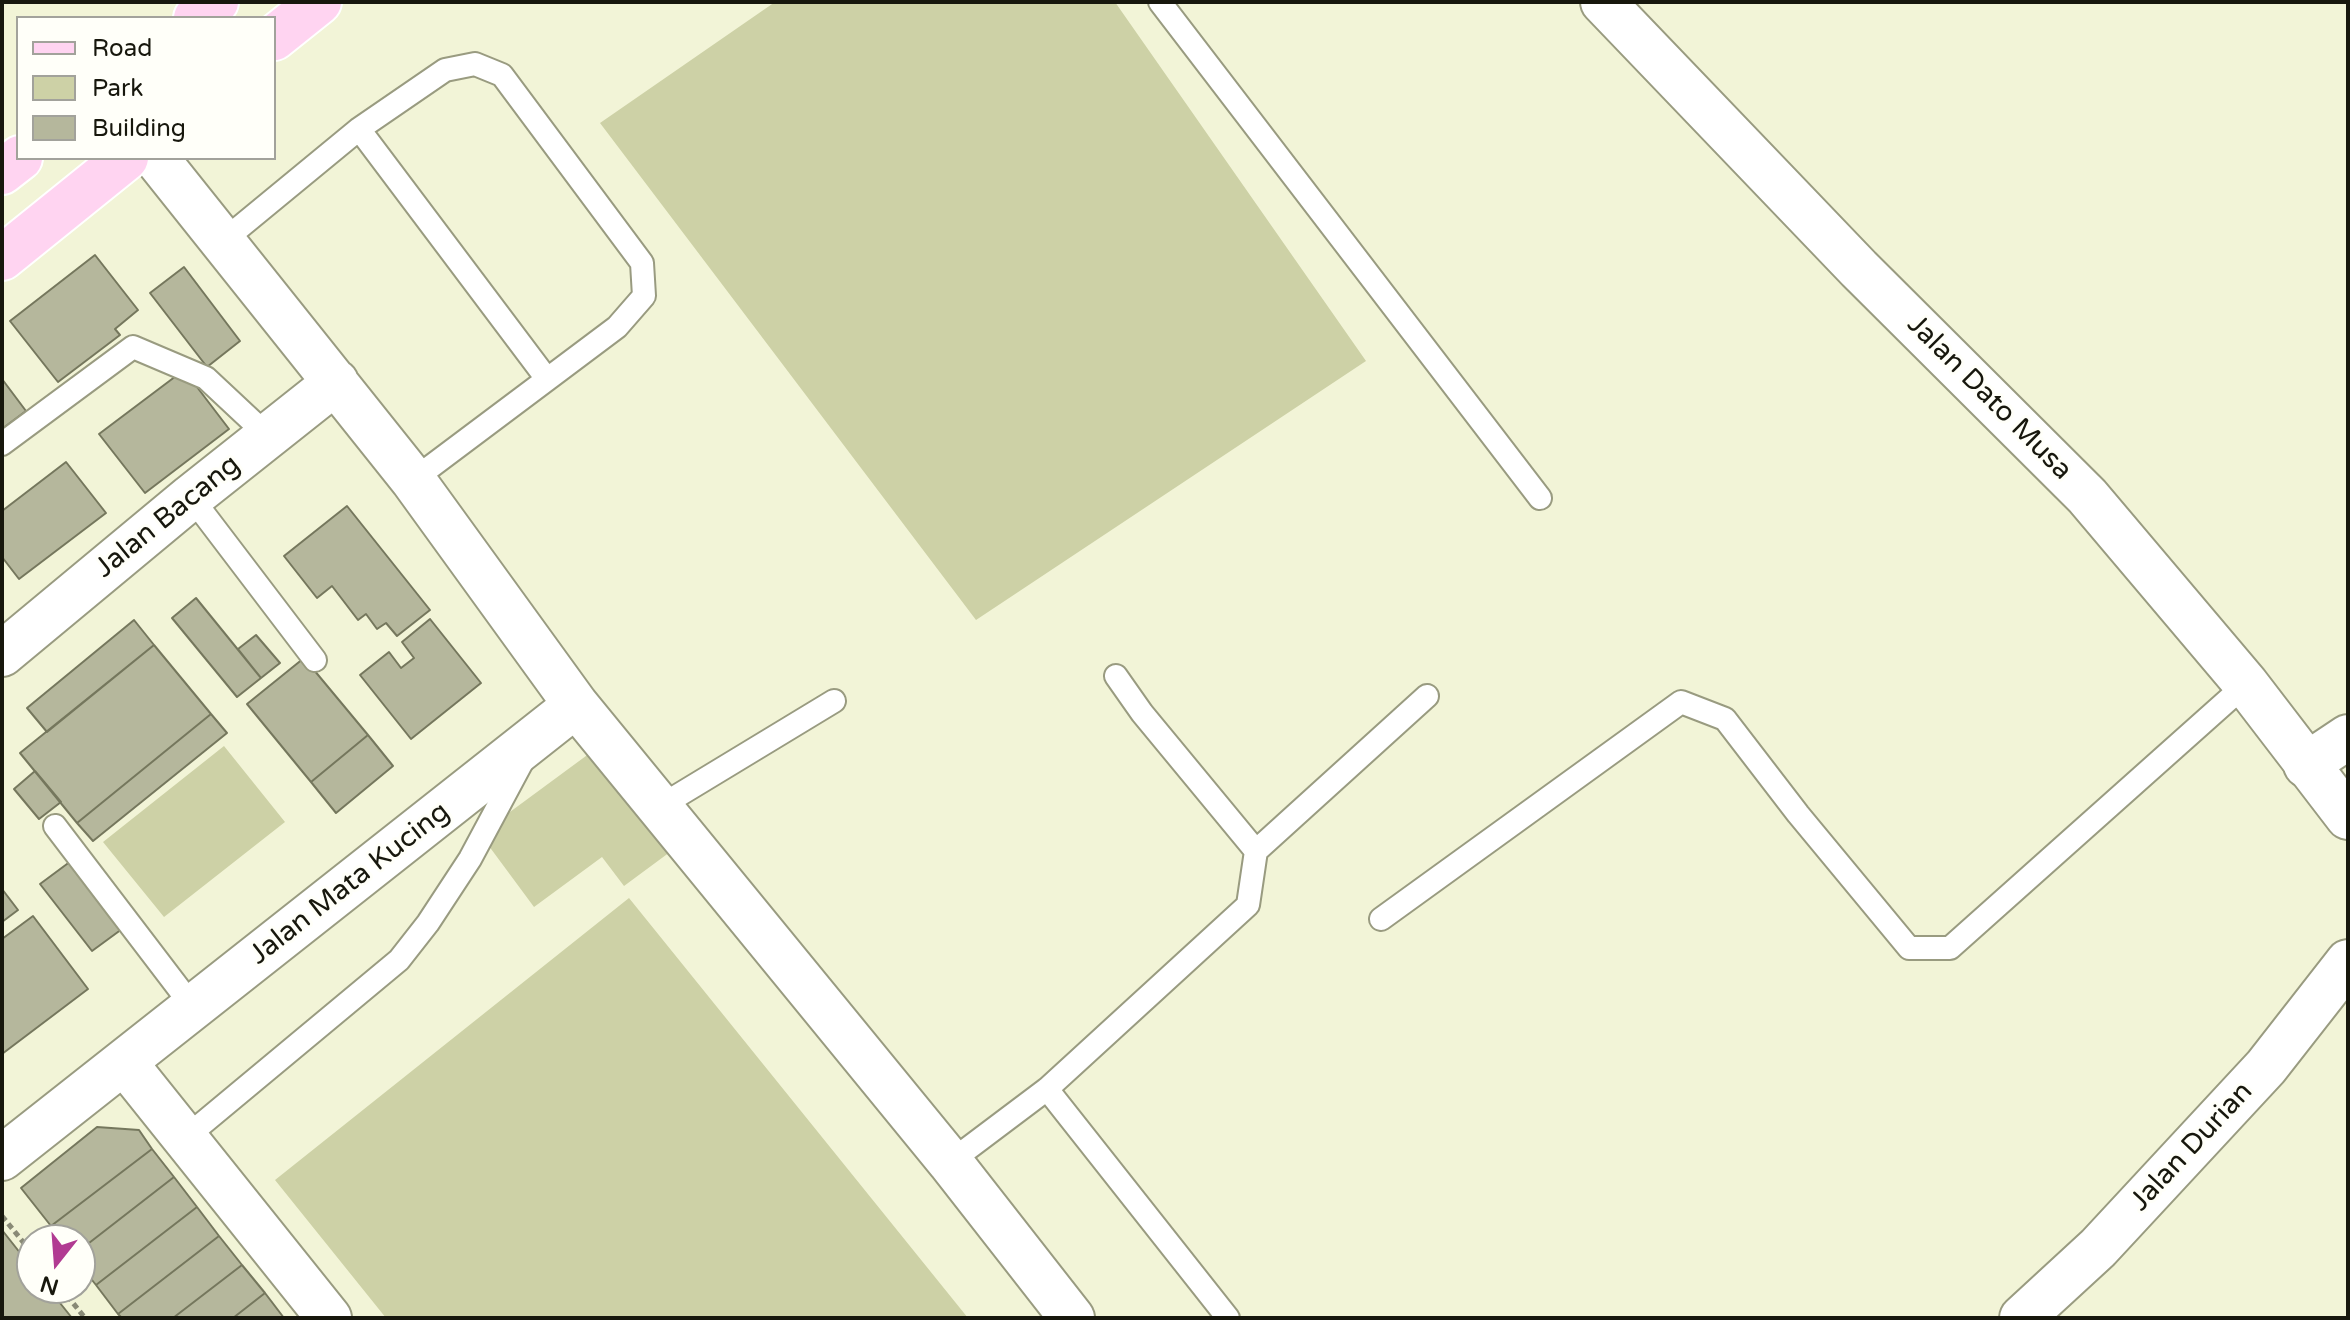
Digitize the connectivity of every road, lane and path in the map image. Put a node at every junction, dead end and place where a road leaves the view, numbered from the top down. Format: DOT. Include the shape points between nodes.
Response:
graph roads {
  1 [pos="216,2"];
  2 [pos="319,2"];
  3 [pos="1160,2"];
  4 [pos="1603,2"];
  5 [pos="198,16"];
  6 [pos="276,36"];
  7 [pos="359,129"];
  8 [pos="124,160"];
  9 [pos="158,160"];
  10 [pos="223,241"];
  11 [pos="2,258"];
  12 [pos="547,379"];
  13 [pos="336,382"];
  14 [pos="268,436"];
  15 [pos="2,444"];
  16 [pos="413,480"];
  17 [pos="191,497"];
  18 [pos="1540,498"];
  19 [pos="2,654"];
  20 [pos="315,660"];
  21 [pos="1116,676"];
  22 [pos="2246,684"];
  23 [pos="1427,696"];
  24 [pos="834,701"];
  25 [pos="576,705"];
  26 [pos="2348,737"];
  27 [pos="534,738"];
  28 [pos="2306,765"];
  29 [pos="659,807"];
  30 [pos="2348,817"];
  31 [pos="55,826"];
  32 [pos="1256,851"];
  33 [pos="1381,919"];
  34 [pos="2348,962"];
  35 [pos="193,1007"];
  36 [pos="124,1062"];
  37 [pos="1047,1089"];
  38 [pos="185,1138"];
  39 [pos="2,1158"];
  40 [pos="950,1162"];
  41 [pos="2,1216"];
  42 [pos="16,1233"];
  43 [pos="329,1318"];
  44 [pos="1072,1318"];
  45 [pos="1228,1318"];
  46 [pos="2022,1318"];
  1 -- 5 [label="main road"];
  2 -- 6 [label="main road"];
  3 -- 18 [label="lane"];
  4 -- 22 [label="street, Jalan Dato Musa" via="2087,496"];
  7 -- 10 [label="lane"];
  7 -- 12 [label="lane"];
  7 -- 12 [label="lane" via="445,70 475,64 502,75 642,263 644,296 617,327"];
  8 -- 11 [label="main road"];
  9 -- 10 [label="street"];
  10 -- 13 [label="street"];
  12 -- 16 [label="lane"];
  13 -- 14 [label="street, Jalan Bacang"];
  13 -- 16 [label="street"];
  14 -- 15 [label="lane" via="206,378 133,347"];
  14 -- 17 [label="street, Jalan Bacang"];
  16 -- 25 [label="street"];
  17 -- 19 [label="street, Jalan Bacang"];
  17 -- 20 [label="lane"];
  21 -- 32 [label="lane"];
  22 -- 28 [label="street, Jalan Dato Musa"];
  22 -- 33 [label="lane" via="1950,948 1909,948 1725,719 1681,702"];
  23 -- 32 [label="lane"];
  24 -- 29 [label="lane"];
  25 -- 27 [label="street, Jalan Mata Kucing"];
  25 -- 29 [label="street"];
  26 -- 28 [label="street"];
  27 -- 35 [label="street, Jalan Mata Kucing"];
  27 -- 38 [label="lane" via="470,859 399,960"];
  28 -- 30 [label="street, Jalan Dato Musa"];
  29 -- 40 [label="street"];
  31 -- 35 [label="lane"];
  32 -- 37 [label="lane" via="1248,905"];
  34 -- 46 [label="street, Jalan Durian" via="2266,1067 2098,1248"];
  35 -- 36 [label="street, Jalan Mata Kucing"];
  36 -- 38 [label="street"];
  36 -- 39 [label="street, Jalan Mata Kucing"];
  37 -- 40 [label="lane"];
  37 -- 45 [label="lane"];
  38 -- 43 [label="street"];
  40 -- 44 [label="street"];
  41 -- 42 [label="path"];
}
